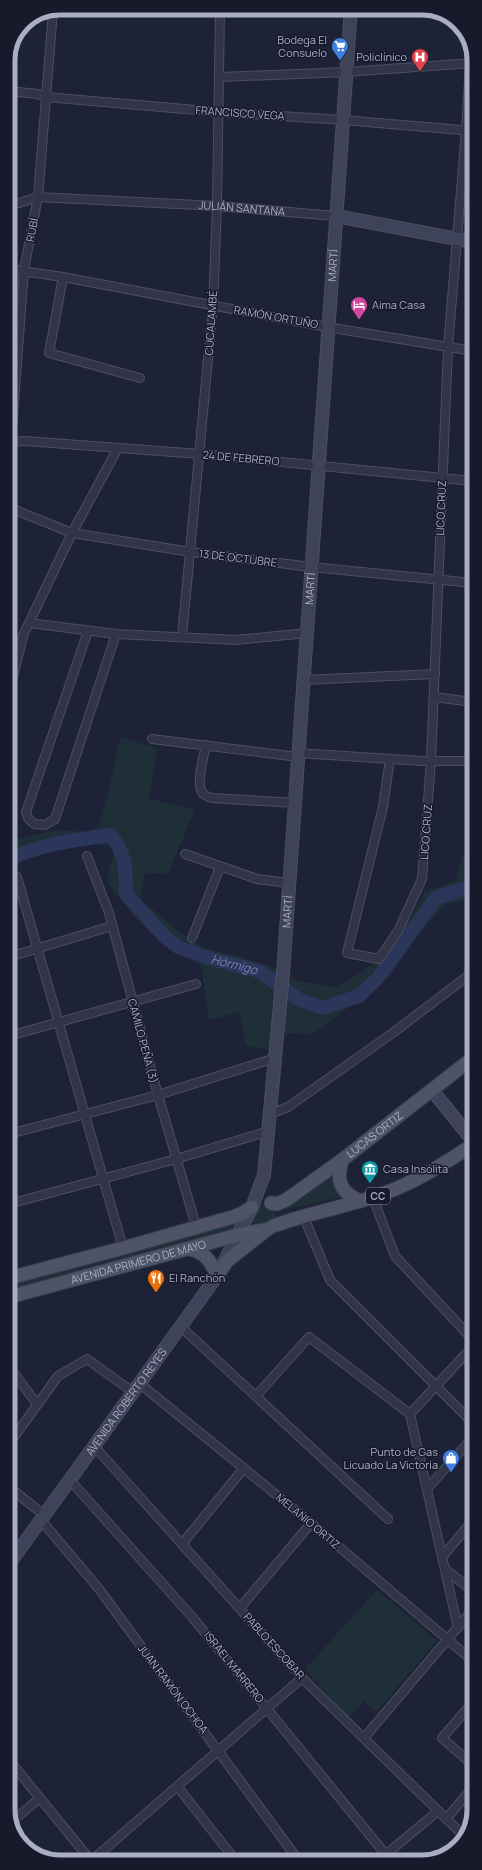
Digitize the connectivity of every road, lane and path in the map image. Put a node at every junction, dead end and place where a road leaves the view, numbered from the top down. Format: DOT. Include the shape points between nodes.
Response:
graph roads {
  1 [pos="220,15"];
  2 [pos="350,15"];
  3 [pos="53,16"];
  4 [pos="467,63"];
  5 [pos="346,72"];
  6 [pos="220,77"];
  7 [pos="15,92"];
  8 [pos="46,97"];
  9 [pos="219,112"];
  10 [pos="343,120"];
  11 [pos="467,131"];
  12 [pos="467,154"];
  13 [pos="38,198"];
  14 [pos="15,203"];
  15 [pos="217,206"];
  16 [pos="336,216"];
  17 [pos="456,240"];
  18 [pos="467,241"];
  19 [pos="15,269"];
  20 [pos="24,270"];
  21 [pos="63,277"];
  22 [pos="213,306"];
  23 [pos="327,327"];
  24 [pos="448,347"];
  25 [pos="467,350"];
  26 [pos="15,374"];
  27 [pos="140,378"];
  28 [pos="15,443"];
  29 [pos="118,448"];
  30 [pos="200,454"];
  31 [pos="319,465"];
  32 [pos="441,478"];
  33 [pos="467,480"];
  34 [pos="15,510"];
  35 [pos="72,533"];
  36 [pos="191,552"];
  37 [pos="311,567"];
  38 [pos="439,578"];
  39 [pos="467,582"];
  40 [pos="28,623"];
  41 [pos="88,631"];
  42 [pos="307,633"];
  43 [pos="116,634"];
  44 [pos="182,638"];
  45 [pos="15,670"];
  46 [pos="434,674"];
  47 [pos="304,680"];
  48 [pos="434,697"];
  49 [pos="467,701"];
  50 [pos="152,739"];
  51 [pos="206,745"];
  52 [pos="298,755"];
  53 [pos="390,759"];
  54 [pos="431,761"];
  55 [pos="467,761"];
  56 [pos="295,803"];
  57 [pos="184,854"];
  58 [pos="87,856"];
  59 [pos="220,867"];
  60 [pos="17,878"];
  61 [pos="289,883"];
  62 [pos="112,926"];
  63 [pos="192,938"];
  64 [pos="38,949"];
  65 [pos="15,955"];
  66 [pos="467,977"];
  67 [pos="196,984"];
  68 [pos="132,1002"];
  69 [pos="58,1022"];
  70 [pos="15,1034"];
  71 [pos="275,1058"];
  72 [pos="467,1062"];
  73 [pos="432,1090"];
  74 [pos="158,1095"];
  75 [pos="85,1114"];
  76 [pos="270,1114"];
  77 [pos="269,1131"];
  78 [pos="15,1132"];
  79 [pos="467,1134"];
  80 [pos="467,1148"];
  81 [pos="176,1159"];
  82 [pos="342,1160"];
  83 [pos="265,1169"];
  84 [pos="103,1178"];
  85 [pos="373,1198"];
  86 [pos="360,1201"];
  87 [pos="15,1202"];
  88 [pos="271,1203"];
  89 [pos="252,1207"];
  90 [pos="303,1215"];
  91 [pos="196,1226"];
  92 [pos="271,1227"];
  93 [pos="238,1235"];
  94 [pos="123,1248"];
  95 [pos="189,1249"];
  96 [pos="15,1276"];
  97 [pos="217,1276"];
  98 [pos="15,1295"];
  99 [pos="180,1326"];
  100 [pos="467,1333"];
  101 [pos="467,1353"];
  102 [pos="15,1375"];
  103 [pos="136,1387"];
  104 [pos="436,1387"];
  105 [pos="256,1396"];
  106 [pos="37,1404"];
  107 [pos="410,1414"];
  108 [pos="467,1417"];
  109 [pos="15,1435"];
  110 [pos="467,1444"];
  111 [pos="94,1446"];
  112 [pos="244,1468"];
  113 [pos="70,1480"];
  114 [pos="427,1489"];
  115 [pos="15,1492"];
  116 [pos="43,1517"];
  117 [pos="388,1519"];
  118 [pos="311,1523"];
  119 [pos="467,1530"];
  120 [pos="182,1544"];
  121 [pos="15,1556"];
  122 [pos="443,1556"];
  123 [pos="445,1569"];
  124 [pos="467,1586"];
  125 [pos="240,1608"];
  126 [pos="467,1617"];
  127 [pos="458,1628"];
  128 [pos="448,1640"];
  129 [pos="467,1656"];
  130 [pos="302,1678"];
  131 [pos="267,1708"];
  132 [pos="467,1709"];
  133 [pos="364,1738"];
  134 [pos="219,1750"];
  135 [pos="467,1760"];
  136 [pos="15,1767"];
  137 [pos="177,1786"];
  138 [pos="467,1794"];
  139 [pos="40,1798"];
  140 [pos="438,1811"];
  141 [pos="16,1818"];
  142 [pos="446,1819"];
  143 [pos="460,1833"];
  144 [pos="85,1855"];
  145 [pos="99,1855"];
  146 [pos="231,1855"];
  147 [pos="295,1855"];
  148 [pos="386,1855"];
  149 [pos="391,1855"];
  1 -- 6 [label="street, CUCALAMBÉ"];
  2 -- 5 [label="main road, MARTÍ"];
  3 -- 8 [label="street, RUBÍ"];
  4 -- 5 [label="street"];
  5 -- 6 [label="street"];
  5 -- 10 [label="main road, MARTÍ"];
  6 -- 9 [label="street, CUCALAMBÉ"];
  7 -- 8 [label="street, FRANCISCO VEGA"];
  8 -- 9 [label="street, FRANCISCO VEGA"];
  8 -- 13 [label="street, RUBÍ"];
  9 -- 10 [label="street, FRANCISCO VEGA"];
  9 -- 15 [label="street, CUCALAMBÉ"];
  10 -- 11 [label="street, FRANCISCO VEGA"];
  10 -- 16 [label="main road, MARTÍ"];
  12 -- 17 [label="street, LICO CRUZ"];
  13 -- 14 [label="street, JULIÁN SANTANA"];
  13 -- 15 [label="street, JULIÁN SANTANA"];
  13 -- 20 [label="street, RUBÍ"];
  15 -- 16 [label="street, JULIÁN SANTANA"];
  15 -- 22 [label="street, CUCALAMBÉ"];
  16 -- 17 [label="main road, JULIÁN SANTANA"];
  16 -- 23 [label="main road, MARTÍ"];
  17 -- 18 [label="main road, JULIÁN SANTANA"];
  17 -- 24 [label="street, LICO CRUZ"];
  19 -- 20 [label="street, RAMÓN ORTUÑO"];
  20 -- 21 [label="street, RAMÓN ORTUÑO"];
  20 -- 26 [label="street, RUBÍ"];
  21 -- 22 [label="street, RAMÓN ORTUÑO"];
  21 -- 27 [label="street" via="49,353"];
  22 -- 23 [label="street, RAMÓN ORTUÑO"];
  22 -- 30 [label="street, CUCALAMBÉ"];
  23 -- 24 [label="street, RAMÓN ORTUÑO"];
  23 -- 31 [label="main road, MARTÍ"];
  24 -- 25 [label="street, RAMÓN ORTUÑO"];
  24 -- 32 [label="street, LICO CRUZ"];
  28 -- 29 [label="street, 24 DE FEBRERO" via="25,441"];
  29 -- 30 [label="street, 24 DE FEBRERO"];
  29 -- 35 [label="street"];
  30 -- 31 [label="street, 24 DE FEBRERO"];
  30 -- 36 [label="street, CUCALAMBÉ"];
  31 -- 32 [label="street, 24 DE FEBRERO"];
  31 -- 37 [label="main road, MARTÍ"];
  32 -- 33 [label="street, 24 DE FEBRERO"];
  32 -- 38 [label="street, LICO CRUZ"];
  34 -- 35 [label="street, 13 DE OCTUBRE"];
  35 -- 36 [label="street, 13 DE OCTUBRE"];
  35 -- 40 [label="street"];
  36 -- 37 [label="street, 13 DE OCTUBRE"];
  36 -- 44 [label="street, CUCALAMBÉ"];
  37 -- 38 [label="street, 13 DE OCTUBRE"];
  37 -- 42 [label="main road, MARTÍ"];
  38 -- 39 [label="street, 13 DE OCTUBRE"];
  38 -- 46 [label="street, LICO CRUZ"];
  40 -- 41 [label="street"];
  40 -- 45 [label="street"];
  41 -- 43 [label="street"];
  41 -- 43 [label="street" via="26,812 34,824 45,825 55,819"];
  42 -- 44 [label="street" via="236,640"];
  42 -- 47 [label="main road, MARTÍ"];
  43 -- 44 [label="street"];
  46 -- 47 [label="street"];
  46 -- 48 [label="street, LICO CRUZ"];
  47 -- 52 [label="main road, MARTÍ"];
  48 -- 49 [label="street"];
  48 -- 54 [label="street, LICO CRUZ"];
  50 -- 51 [label="street"];
  51 -- 52 [label="street"];
  51 -- 56 [label="street" via="200,784 200,791 204,796"];
  52 -- 53 [label="street"];
  52 -- 56 [label="main road, MARTÍ"];
  53 -- 54 [label="street"];
  53 -- 54 [label="street, LICO CRUZ" via="383,807 347,953 379,959 398,931 422,879"];
  54 -- 55 [label="street"];
  56 -- 61 [label="main road, MARTÍ"];
  57 -- 59 [label="street"];
  58 -- 62 [label="street, CAMILO PEÑA (3)"];
  59 -- 61 [label="street" via="257,879"];
  59 -- 63 [label="street"];
  60 -- 64 [label="street"];
  61 -- 71 [label="main road, MARTÍ"];
  62 -- 64 [label="street"];
  62 -- 68 [label="street, CAMILO PEÑA (3)"];
  64 -- 65 [label="street"];
  64 -- 69 [label="street"];
  66 -- 76 [label="street" via="307,1094"];
  67 -- 68 [label="street"];
  68 -- 69 [label="street"];
  68 -- 74 [label="street, CAMILO PEÑA (3)"];
  69 -- 70 [label="street"];
  69 -- 75 [label="street"];
  71 -- 74 [label="street"];
  71 -- 76 [label="main road, MARTÍ"];
  72 -- 73 [label="main road, LUCAS ORTIZ"];
  73 -- 79 [label="main road"];
  73 -- 82 [label="main road, LUCAS ORTIZ"];
  74 -- 75 [label="street"];
  74 -- 81 [label="street, CAMILO PEÑA (3)"];
  75 -- 78 [label="street"];
  75 -- 84 [label="street"];
  76 -- 77 [label="main road, MARTÍ"];
  77 -- 81 [label="street"];
  77 -- 83 [label="main road, MARTÍ"];
  80 -- 85 [label="main road, CC" via="397,1189"];
  81 -- 84 [label="street"];
  81 -- 91 [label="street, CAMILO PEÑA (3)"];
  82 -- 86 [label="main road" via="338,1173 343,1189"];
  82 -- 88 [label="main road, LUCAS ORTIZ" via="286,1200 277,1204"];
  83 -- 88 [label="main road, MARTÍ" via="265,1192"];
  83 -- 89 [label="main road, MARTÍ"];
  84 -- 87 [label="street"];
  84 -- 94 [label="street"];
  85 -- 86 [label="main road, CC"];
  85 -- 100 [label="street" via="395,1256"];
  86 -- 90 [label="main road, CC"];
  88 -- 89 [label="main road" via="261,1201"];
  88 -- 92 [label="main road" via="278,1215"];
  89 -- 91 [label="main road, AVENIDA PRIMERO DE MAYO" via="238,1215"];
  89 -- 92 [label="main road" via="249,1216 252,1224 260,1229"];
  89 -- 93 [label="main road, MARTÍ"];
  90 -- 92 [label="main road, CC"];
  90 -- 104 [label="street" via="330,1280"];
  91 -- 94 [label="main road, AVENIDA PRIMERO DE MAYO"];
  92 -- 93 [label="main road, AVENIDA PRIMERO DE MAYO / CC"];
  92 -- 97 [label="main road" via="230,1258"];
  93 -- 95 [label="main road, AVENIDA PRIMERO DE MAYO / CC"];
  93 -- 97 [label="main road, AVENIDA ROBERTO REYES"];
  94 -- 96 [label="main road, AVENIDA PRIMERO DE MAYO"];
  95 -- 97 [label="main road" via="198,1250 209,1258"];
  95 -- 98 [label="main road, AVENIDA PRIMERO DE MAYO / CC"];
  97 -- 99 [label="main road, AVENIDA ROBERTO REYES"];
  99 -- 103 [label="main road, AVENIDA ROBERTO REYES"];
  99 -- 105 [label="street"];
  101 -- 104 [label="street"];
  102 -- 106 [label="street"];
  103 -- 106 [label="street, MELANIO ORTIZ" via="87,1359 58,1376"];
  103 -- 111 [label="main road, AVENIDA ROBERTO REYES"];
  103 -- 112 [label="street, MELANIO ORTIZ"];
  104 -- 107 [label="street"];
  104 -- 108 [label="street"];
  105 -- 107 [label="street" via="309,1337"];
  105 -- 117 [label="street"];
  106 -- 109 [label="street"];
  107 -- 114 [label="street"];
  110 -- 114 [label="street"];
  111 -- 113 [label="main road, AVENIDA ROBERTO REYES"];
  111 -- 120 [label="street, PABLO ESCOBAR"];
  112 -- 118 [label="street, MELANIO ORTIZ"];
  112 -- 120 [label="street"];
  113 -- 116 [label="main road, AVENIDA ROBERTO REYES"];
  113 -- 131 [label="street, ISRAEL MARRERO" via="193,1618"];
  114 -- 122 [label="street"];
  115 -- 116 [label="street, JUAN RAMÓN OCHOA"];
  116 -- 121 [label="main road, AVENIDA ROBERTO REYES"];
  116 -- 134 [label="street, JUAN RAMÓN OCHOA"];
  118 -- 125 [label="street"];
  118 -- 128 [label="street, MELANIO ORTIZ"];
  119 -- 122 [label="street"];
  120 -- 125 [label="street, PABLO ESCOBAR"];
  122 -- 123 [label="street"];
  123 -- 124 [label="street"];
  123 -- 127 [label="street"];
  125 -- 130 [label="street, PABLO ESCOBAR"];
  126 -- 127 [label="street"];
  127 -- 128 [label="street"];
  128 -- 129 [label="street, MELANIO ORTIZ"];
  128 -- 133 [label="street"];
  130 -- 131 [label="street"];
  130 -- 133 [label="street, PABLO ESCOBAR"];
  131 -- 134 [label="street"];
  131 -- 148 [label="street, ISRAEL MARRERO"];
  132 -- 135 [label="street" via="442,1738"];
  133 -- 140 [label="street, PABLO ESCOBAR"];
  134 -- 137 [label="street"];
  134 -- 147 [label="street, JUAN RAMÓN OCHOA"];
  136 -- 139 [label="street"];
  137 -- 145 [label="street"];
  137 -- 146 [label="street"];
  138 -- 142 [label="street"];
  139 -- 141 [label="street"];
  139 -- 144 [label="street"];
  140 -- 142 [label="street, PABLO ESCOBAR"];
  140 -- 149 [label="street"];
  142 -- 143 [label="street, PABLO ESCOBAR"];
}
